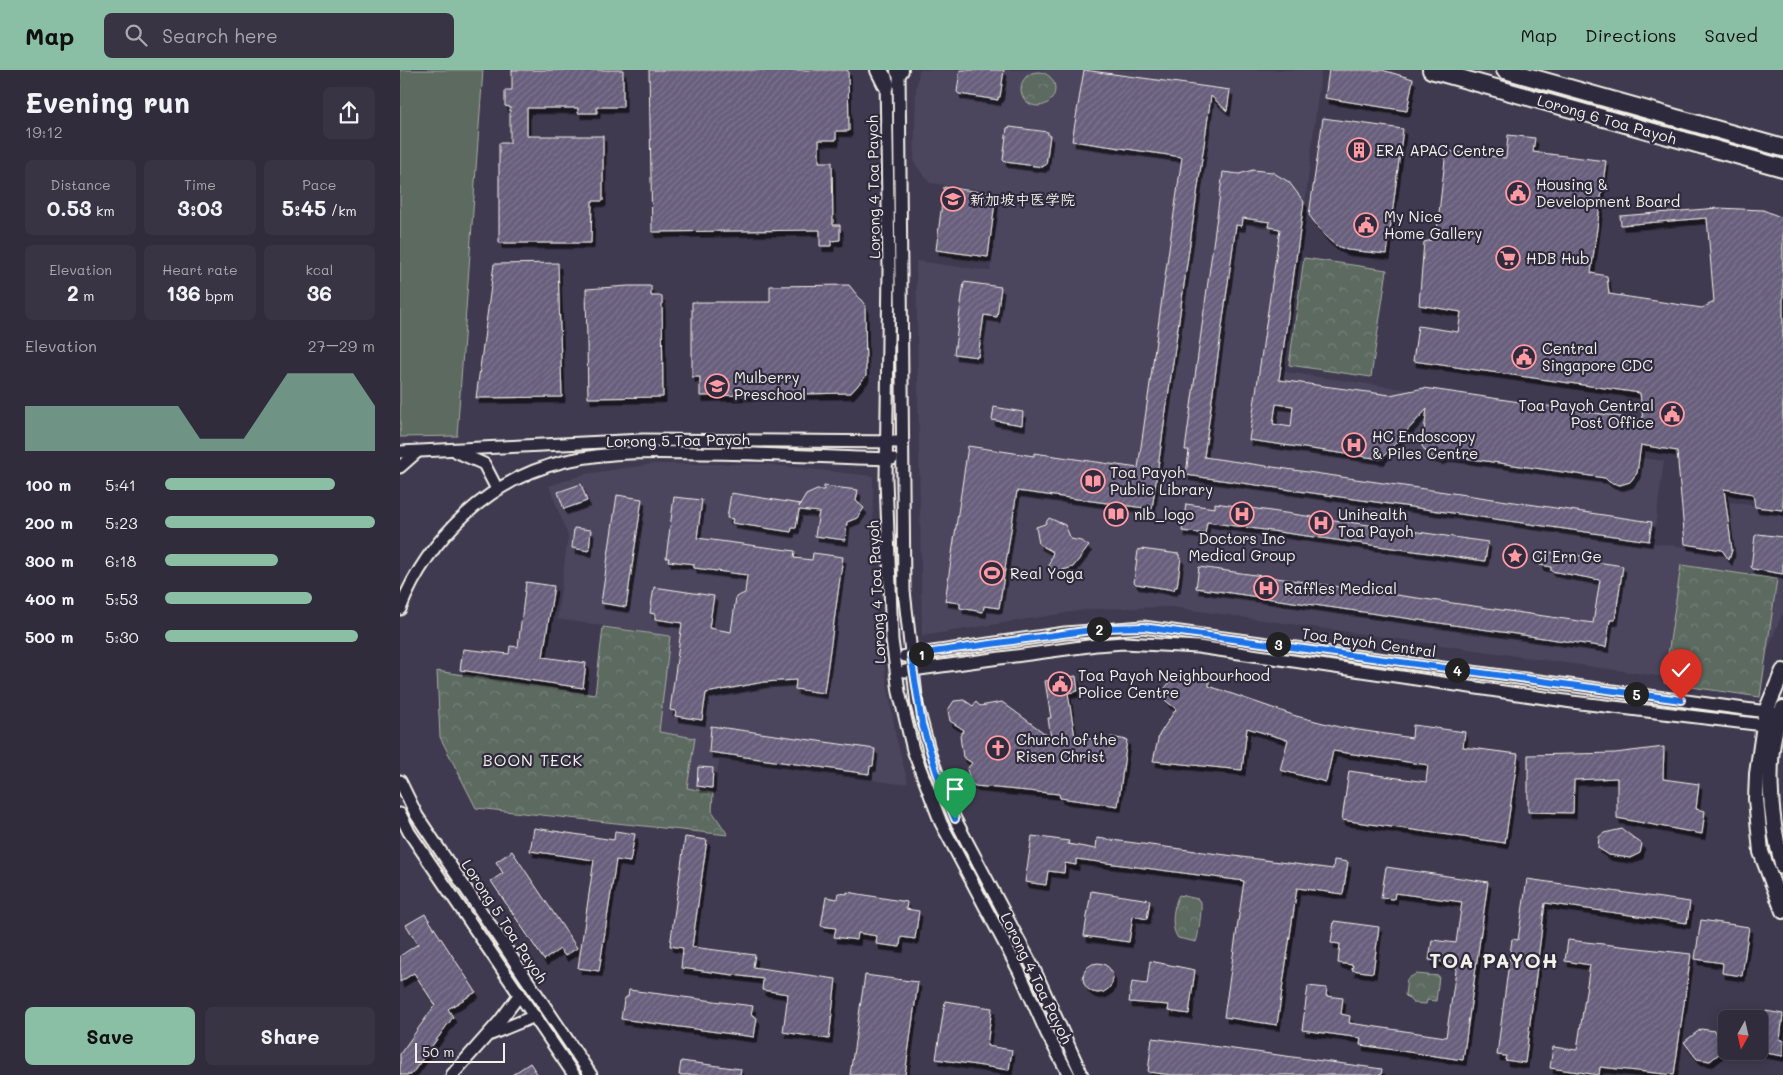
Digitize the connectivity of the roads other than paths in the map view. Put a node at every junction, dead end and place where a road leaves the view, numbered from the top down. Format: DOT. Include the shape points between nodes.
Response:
graph roads {
  1 [pos="1430,70"];
  2 [pos="1505,70"];
  3 [pos="892,72"];
  4 [pos="1783,148"];
  5 [pos="1783,168"];
  6 [pos="886,441"];
  7 [pos="903,442"];
  8 [pos="451,450"];
  9 [pos="400,452"];
  10 [pos="417,452"];
  11 [pos="886,459"];
  12 [pos="903,459"];
  13 [pos="400,467"];
  14 [pos="497,489"];
  15 [pos="400,609"];
  16 [pos="911,655"];
  17 [pos="894,657"];
  18 [pos="913,670"];
  19 [pos="1783,671"];
  20 [pos="896,673"];
  21 [pos="1774,717"];
  22 [pos="400,781"];
  23 [pos="400,814"];
  24 [pos="1783,867"];
  25 [pos="1783,911"];
  26 [pos="520,994"];
  27 [pos="535,1016"];
  28 [pos="486,1038"];
  29 [pos="452,1075"];
  30 [pos="574,1075"];
  31 [pos="591,1075"];
  32 [pos="1069,1075"];
  33 [pos="1082,1075"];
  1 -- 5 [label="main road, Lorong 6 Toa Payoh"];
  2 -- 4 [label="main road, Lorong 6 Toa Payoh"];
  3 -- 6 [label="street, Lorong 4 Toa Payoh"];
  3 -- 7 [label="street, Lorong 4 Toa Payoh"];
  6 -- 7 [label="street, Lorong 5 Toa Payoh"];
  6 -- 8 [label="street, Lorong 5 Toa Payoh" via="677,440"];
  6 -- 11 [label="street, Lorong 4 Toa Payoh"];
  7 -- 12 [label="street, Lorong 4 Toa Payoh"];
  8 -- 10 [label="street, Lorong 5 Toa Payoh"];
  8 -- 14 [label="street" via="484,464"];
  9 -- 10 [label="street, Lorong 5 Toa Payoh"];
  10 -- 13 [label="street"];
  11 -- 12 [label="street, Lorong 5 Toa Payoh"];
  11 -- 14 [label="street, Lorong 5 Toa Payoh" via="631,453 565,461"];
  11 -- 17 [label="street, Lorong 4 Toa Payoh"];
  12 -- 16 [label="street, Lorong 4 Toa Payoh" via="904,591"];
  14 -- 15 [label="street, Lorong 5 Toa Payoh" via="433,547"];
  16 -- 17 [label="street, Toa Payoh Central"];
  16 -- 18 [label="street, Lorong 4 Toa Payoh"];
  16 -- 21 [label="street, Toa Payoh Central" via="1106,628 1143,627"];
  17 -- 20 [label="street, Lorong 4 Toa Payoh"];
  18 -- 20 [label="street, Toa Payoh Central"];
  18 -- 21 [label="street, Toa Payoh Central" via="1078,647 1155,644 1198,647 1572,702"];
  18 -- 33 [label="street, Lorong 4 Toa Payoh" via="917,705 929,749 955,819 1035,971"];
  19 -- 21 [label="street"];
  20 -- 32 [label="street, Lorong 4 Toa Payoh" via="907,730 926,790"];
  21 -- 24 [label="street" via="1771,794 1775,840"];
  21 -- 25 [label="street" via="1757,774 1757,822 1761,852"];
  22 -- 31 [label="street, Lorong 5 Toa Payoh" via="417,816"];
  23 -- 26 [label="street, Lorong 5 Toa Payoh"];
  26 -- 27 [label="street, Lorong 5 Toa Payoh"];
  26 -- 28 [label="street"];
  27 -- 28 [label="street"];
  27 -- 30 [label="street, Lorong 5 Toa Payoh"];
  28 -- 29 [label="street"];
}
